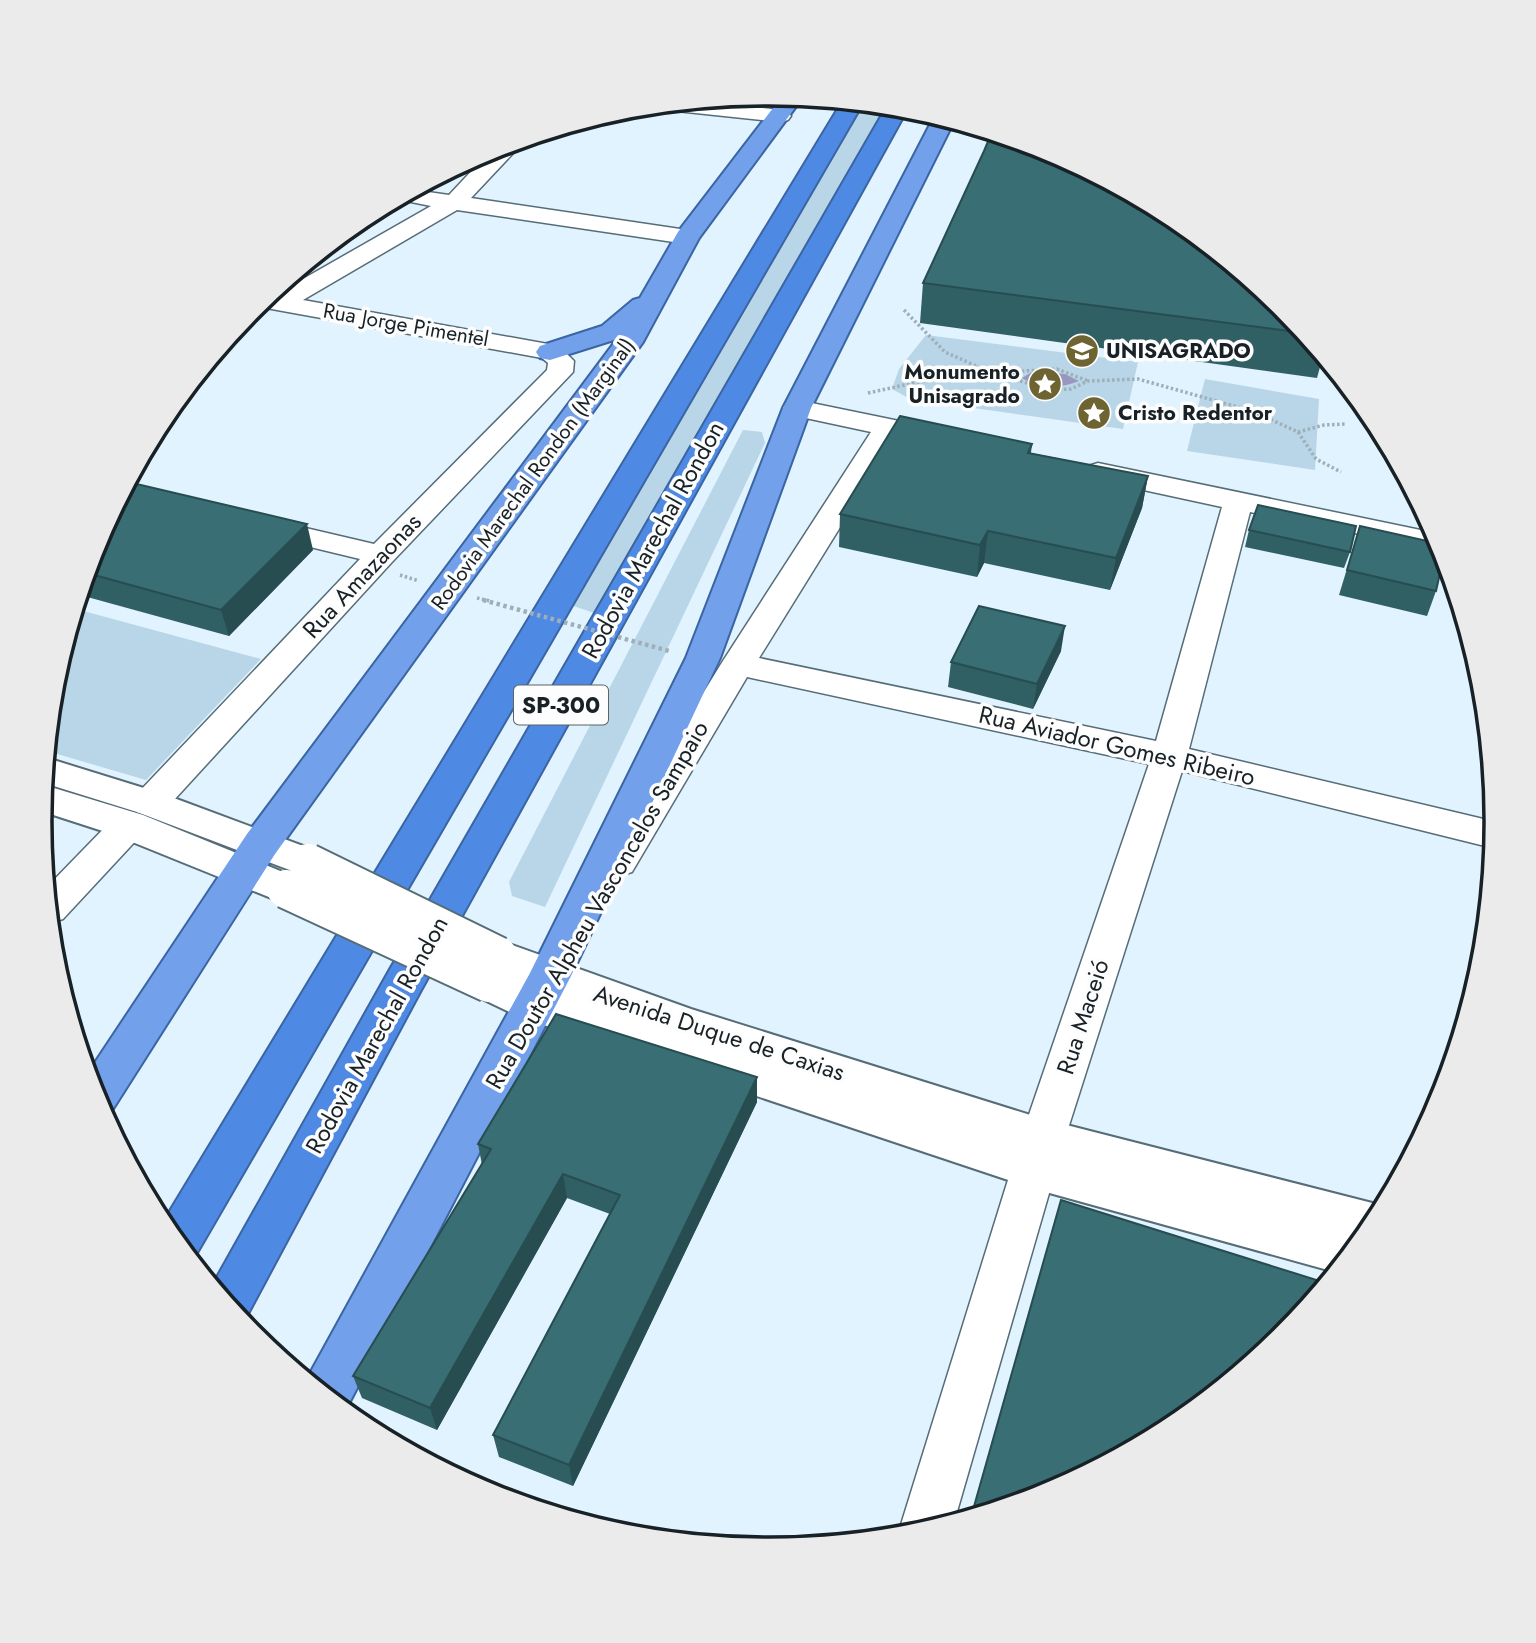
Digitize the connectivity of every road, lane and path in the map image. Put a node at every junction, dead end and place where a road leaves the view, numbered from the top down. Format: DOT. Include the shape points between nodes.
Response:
graph roads {
  1 [pos="787,106"];
  2 [pos="848,111"];
  3 [pos="891,117"];
  4 [pos="939,127"];
  5 [pos="494,160"];
  6 [pos="420,197"];
  7 [pos="456,201"];
  8 [pos="687,237"];
  9 [pos="659,291"];
  10 [pos="287,292"];
  11 [pos="277,302"];
  12 [pos="904,310"];
  13 [pos="550,352"];
  14 [pos="992,373"];
  15 [pos="1088,381"];
  16 [pos="868,393"];
  17 [pos="797,408"];
  18 [pos="1346,424"];
  19 [pos="889,426"];
  20 [pos="1298,432"];
  21 [pos="970,444"];
  22 [pos="1077,467"];
  23 [pos="1341,472"];
  24 [pos="1238,502"];
  25 [pos="231,519"];
  26 [pos="1425,540"];
  27 [pos="381,555"];
  28 [pos="477,598"];
  29 [pos="669,651"];
  30 [pos="738,664"];
  31 [pos="1168,756"];
  32 [pos="54,773"];
  33 [pos="53,800"];
  34 [pos="139,814"];
  35 [pos="1484,832"];
  36 [pos="253,857"];
  37 [pos="57,900"];
  38 [pos="542,990"];
  39 [pos="104,1086"];
  40 [pos="1039,1154"];
  41 [pos="1362,1221"];
  42 [pos="183,1233"];
  43 [pos="1340,1251"];
  44 [pos="233,1296"];
  45 [pos="330,1387"];
  46 [pos="929,1518"];
  1 -- 8 [label="highway, Rodovia Marechal Rondon (Marginal)"];
  2 -- 42 [label="highway, Rodovia Marechal Rondon / SP-300"];
  3 -- 44 [label="highway, Rodovia Marechal Rondon / SP-300"];
  4 -- 17 [label="highway"];
  5 -- 7 [label="street"];
  6 -- 7 [label="street"];
  7 -- 8 [label="street"];
  7 -- 10 [label="street"];
  8 -- 9 [label="highway, Rodovia Marechal Rondon (Marginal)"];
  9 -- 13 [label="highway" via="612,332"];
  9 -- 36 [label="highway, Rodovia Marechal Rondon (Marginal)" via="633,336"];
  11 -- 13 [label="street, Rua Jorge Pimentel"];
  12 -- 14 [label="path" via="945,352"];
  13 -- 27 [label="street, Rua Amazaonas" via="561,361 560,372"];
  14 -- 15 [label="path" via="1057,369"];
  14 -- 15 [label="path" via="1052,390"];
  14 -- 16 [label="path"];
  15 -- 20 [label="path" via="1138,379 1252,411"];
  17 -- 19 [label="street"];
  17 -- 38 [label="highway" via="703,658"];
  18 -- 20 [label="path"];
  19 -- 21 [label="street"];
  19 -- 30 [label="street, Rua Doutor Alpheu Vasconcelos Sampaio"];
  20 -- 23 [label="path" via="1316,459"];
  22 -- 24 [label="street"];
  24 -- 26 [label="street"];
  24 -- 31 [label="street, Rua Maceió"];
  25 -- 27 [label="street"];
  27 -- 34 [label="street, Rua Amazaonas"];
  28 -- 29 [label="path, bridge"];
  30 -- 31 [label="street, Rua Aviador Gomes Ribeiro"];
  30 -- 38 [label="street, Rua Doutor Alpheu Vasconcelos Sampaio"];
  31 -- 35 [label="street, Rua Aviador Gomes Ribeiro"];
  31 -- 40 [label="street, Rua Maceió"];
  32 -- 34 [label="main road, Avenida Duque de Caxias"];
  33 -- 34 [label="main road, Avenida Duque de Caxias"];
  34 -- 36 [label="main road, Avenida Duque de Caxias"];
  34 -- 37 [label="street, Rua Amazaonas"];
  36 -- 38 [label="main road, Avenida Duque de Caxias, bridge"];
  36 -- 39 [label="highway, Rodovia Marechal Rondon (Marginal)"];
  38 -- 40 [label="main road, Avenida Duque de Caxias"];
  38 -- 45 [label="highway, Rua Doutor Alpheu Vasconcelos Sampaio"];
  40 -- 41 [label="main road, Avenida Duque de Caxias"];
  40 -- 43 [label="main road, Avenida Duque de Caxias"];
  40 -- 46 [label="street, Rua Maceió"];
}
